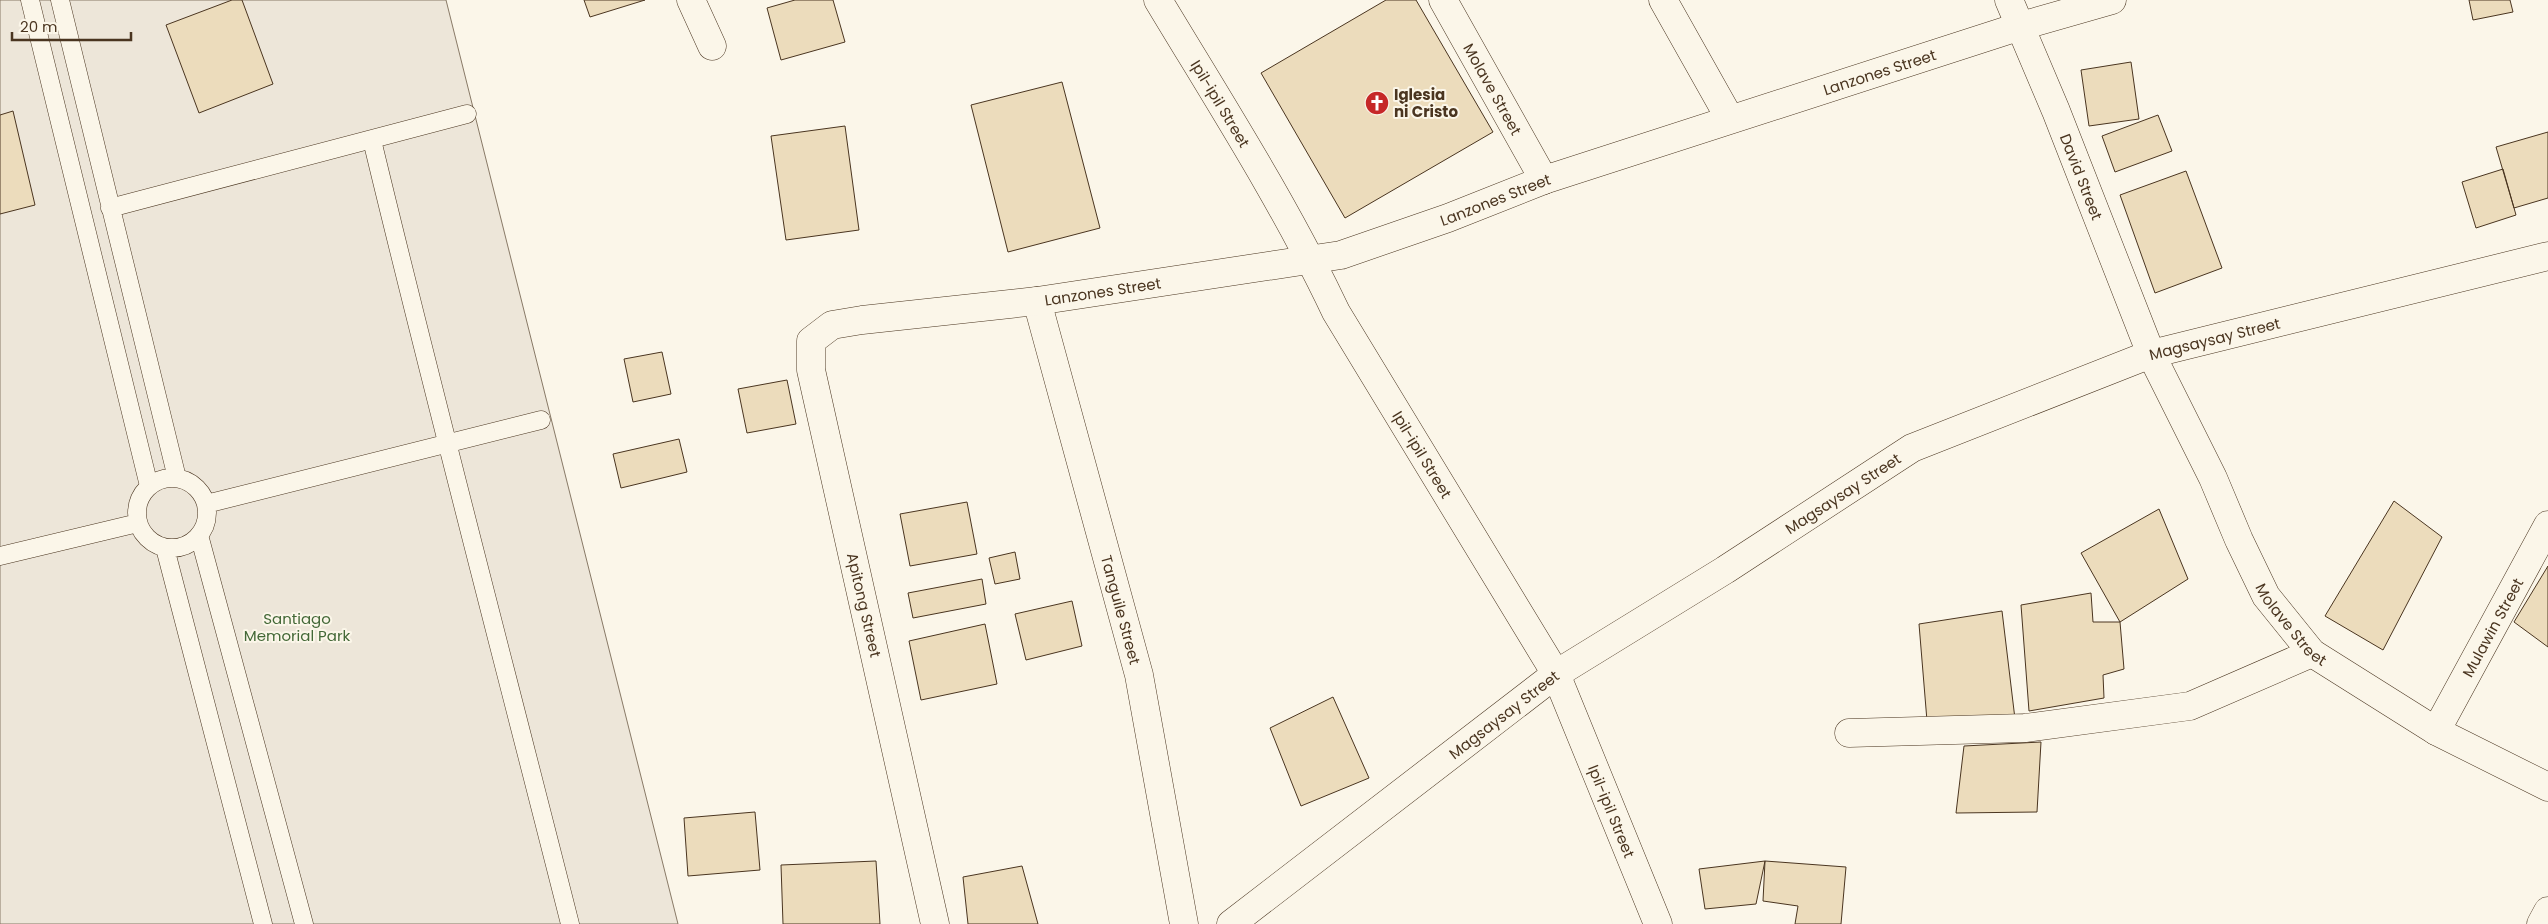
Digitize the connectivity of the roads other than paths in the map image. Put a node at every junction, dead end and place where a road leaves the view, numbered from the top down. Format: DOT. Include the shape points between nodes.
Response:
graph roads {
  1 [pos="30,0"];
  2 [pos="60,0"];
  3 [pos="691,0"];
  4 [pos="1158,0"];
  5 [pos="1443,0"];
  6 [pos="1663,0"];
  7 [pos="2009,0"];
  8 [pos="2112,0"];
  9 [pos="2021,26"];
  10 [pos="712,46"];
  11 [pos="467,114"];
  12 [pos="1730,120"];
  13 [pos="372,140"];
  14 [pos="1544,180"];
  15 [pos="110,208"];
  16 [pos="2548,256"];
  17 [pos="1312,261"];
  18 [pos="1037,301"];
  19 [pos="862,320"];
  20 [pos="2151,354"];
  21 [pos="541,420"];
  22 [pos="449,445"];
  23 [pos="177,478"];
  24 [pos="148,486"];
  25 [pos="206,504"];
  26 [pos="138,523"];
  27 [pos="2548,525"];
  28 [pos="199,535"];
  29 [pos="165,548"];
  30 [pos="0,556"];
  31 [pos="2312,652"];
  32 [pos="1556,674"];
  33 [pos="2436,732"];
  34 [pos="1849,733"];
  35 [pos="2548,787"];
  36 [pos="2548,911"];
  37 [pos="263,924"];
  38 [pos="304,924"];
  39 [pos="570,924"];
  40 [pos="935,924"];
  41 [pos="1184,924"];
  42 [pos="1230,924"];
  43 [pos="1658,924"];
  44 [pos="2542,924"];
  1 -- 24 [label="lane"];
  2 -- 15 [label="lane"];
  3 -- 10 [label="street"];
  4 -- 17 [label="street, Ipil-ipil Street"];
  5 -- 14 [label="street, Molave Street"];
  6 -- 12 [label="street"];
  7 -- 9 [label="street, David Street"];
  8 -- 9 [label="street, Lanzones Street"];
  9 -- 12 [label="street, Lanzones Street"];
  9 -- 20 [label="street, David Street"];
  11 -- 13 [label="lane"];
  12 -- 14 [label="street, Lanzones Street"];
  13 -- 15 [label="lane"];
  13 -- 22 [label="lane" via="418,333"];
  14 -- 17 [label="street, Lanzones Street" via="1448,218 1341,255"];
  15 -- 23 [label="lane"];
  16 -- 20 [label="street, Magsaysay Street"];
  17 -- 18 [label="street, Lanzones Street"];
  17 -- 32 [label="street, Ipil-ipil Street" via="1336,312"];
  18 -- 19 [label="street, Lanzones Street"];
  18 -- 41 [label="street, Tanguile Street" via="1139,675"];
  19 -- 40 [label="street, Apitong Street" via="832,325 811,341 812,370"];
  20 -- 31 [label="street, Molave Street" via="2213,478 2266,596"];
  20 -- 32 [label="street, Magsaysay Street" via="1912,448 1725,570"];
  21 -- 22 [label="lane"];
  22 -- 25 [label="lane"];
  22 -- 39 [label="lane"];
  23 -- 24 [label="lane" via="160,479"];
  23 -- 25 [label="lane" via="193,485"];
  24 -- 26 [label="lane" via="137,506"];
  25 -- 28 [label="lane" via="207,517"];
  26 -- 29 [label="lane" via="153,544"];
  26 -- 30 [label="lane"];
  27 -- 33 [label="street, Mulawin Street"];
  28 -- 29 [label="lane" via="185,546"];
  28 -- 38 [label="lane"];
  29 -- 37 [label="lane"];
  31 -- 33 [label="street, Molave Street"];
  31 -- 34 [label="street" via="2190,706 2025,728"];
  32 -- 42 [label="street, Magsaysay Street"];
  32 -- 43 [label="street, Ipil-ipil Street"];
  33 -- 35 [label="street, Molave Street"];
  36 -- 44 [label="street"];
}
